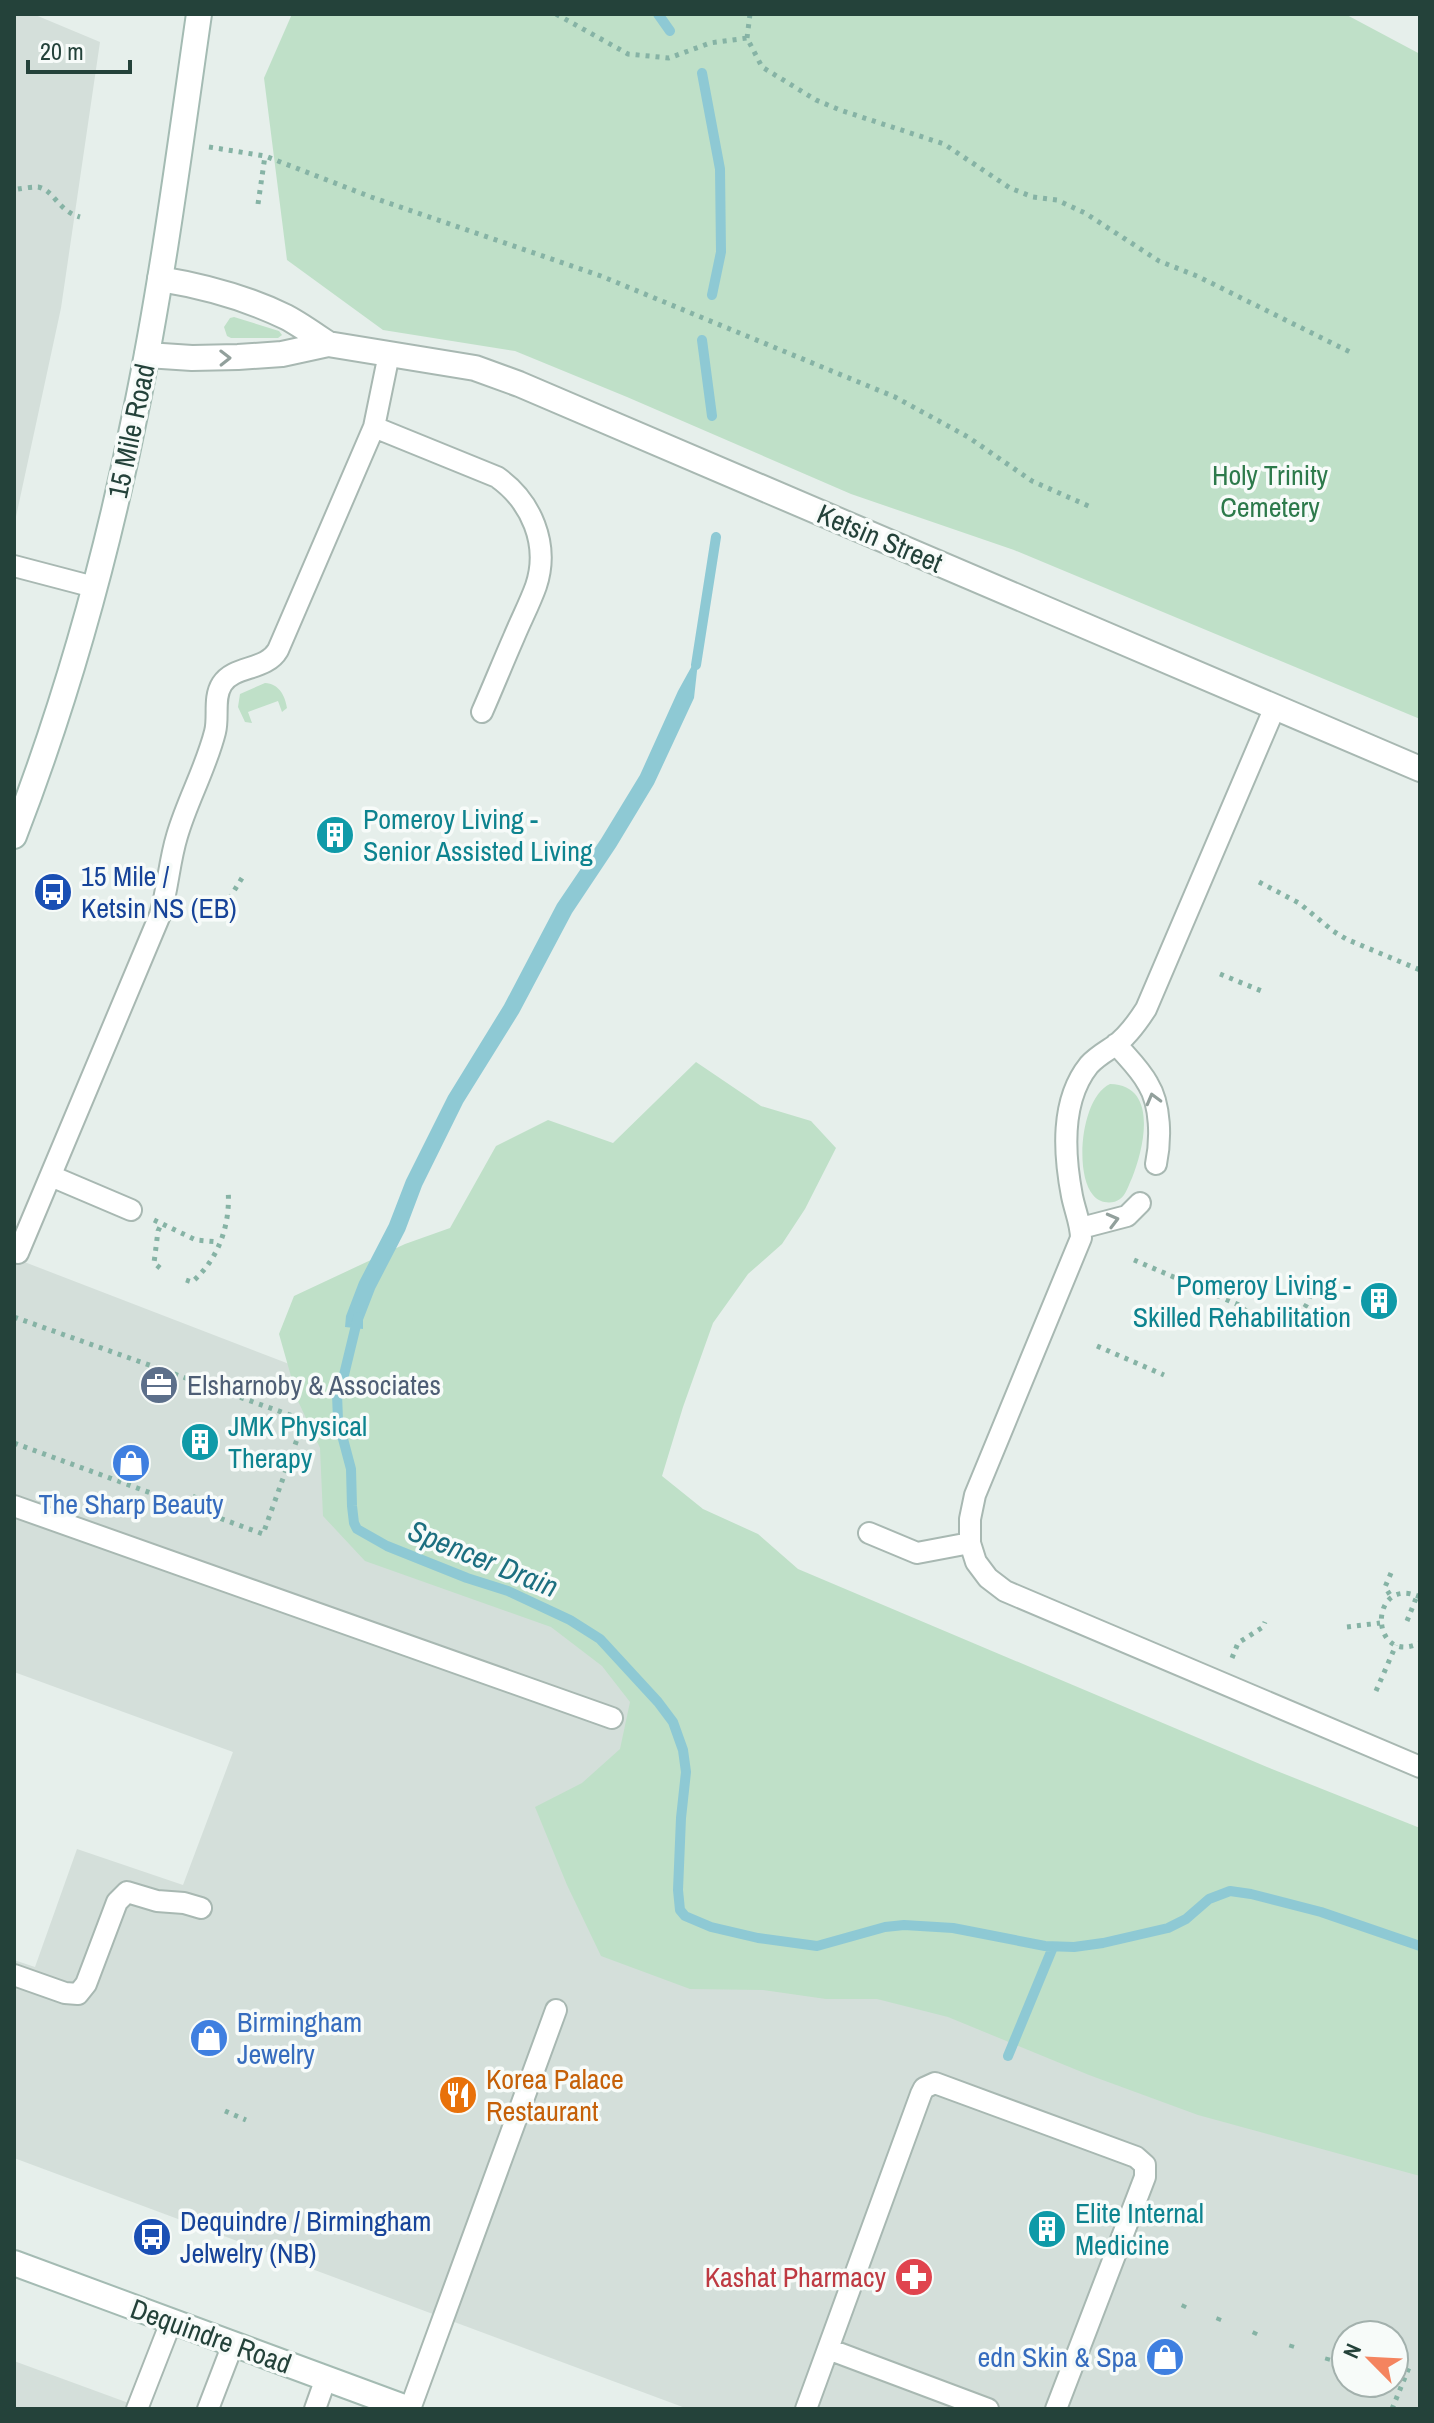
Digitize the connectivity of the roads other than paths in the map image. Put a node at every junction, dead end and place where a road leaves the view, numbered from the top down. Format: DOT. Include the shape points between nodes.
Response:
graph roads {
  1 [pos="199,14"];
  2 [pos="160,279"];
  3 [pos="328,344"];
  4 [pos="389,354"];
  5 [pos="147,355"];
  6 [pos="374,427"];
  7 [pos="14,566"];
  8 [pos="94,587"];
  9 [pos="1275,707"];
  10 [pos="482,712"];
  11 [pos="1420,769"];
  12 [pos="14,836"];
  13 [pos="1116,1044"];
  14 [pos="1156,1164"];
  15 [pos="51,1176"];
  16 [pos="1140,1203"];
  17 [pos="131,1210"];
  18 [pos="1081,1228"];
  19 [pos="18,1253"];
  20 [pos="14,1506"];
  21 [pos="869,1533"];
  22 [pos="970,1543"];
  23 [pos="612,1718"];
  24 [pos="1420,1767"];
  25 [pos="201,1908"];
  26 [pos="14,1975"];
  27 [pos="556,2010"];
  28 [pos="14,2263"];
  29 [pos="171,2322"];
  30 [pos="233,2344"];
  31 [pos="828,2349"];
  32 [pos="326,2378"];
  33 [pos="137,2409"];
  34 [pos="208,2409"];
  35 [pos="315,2409"];
  36 [pos="410,2409"];
  37 [pos="806,2409"];
  38 [pos="988,2409"];
  39 [pos="1056,2409"];
  1 -- 2 [label="street, 15 Mile Road"];
  2 -- 3 [label="street, Ketsin Street" via="248,301"];
  2 -- 5 [label="street, 15 Mile Road"];
  3 -- 4 [label="street, Ketsin Street"];
  5 -- 3 [label="street, Ketsin Street, one-way" via="238,357"];
  4 -- 6 [label="lane"];
  4 -- 9 [label="street, Ketsin Street" via="475,368 519,384"];
  5 -- 8 [label="street, 15 Mile Road"];
  6 -- 10 [label="lane" via="497,477 525,503 534,520 537,583"];
  6 -- 15 [label="lane" via="278,650 269,661 221,685 215,731 175,841 160,915"];
  7 -- 8 [label="lane"];
  8 -- 12 [label="street, 15 Mile Road"];
  9 -- 11 [label="street, Ketsin Street"];
  9 -- 13 [label="lane" via="1146,1009"];
  14 -- 13 [label="lane, one-way" via="1155,1102 1149,1085"];
  13 -- 18 [label="lane" via="1089,1065 1071,1104 1066,1135"];
  15 -- 17 [label="lane"];
  15 -- 19 [label="lane"];
  18 -- 16 [label="lane, one-way" via="1127,1216"];
  18 -- 22 [label="lane" via="1079,1247 975,1495"];
  20 -- 23 [label="lane"];
  21 -- 22 [label="lane" via="917,1553"];
  22 -- 24 [label="lane" via="976,1562 1005,1591"];
  25 -- 26 [label="lane" via="127,1892 117,1902 78,1994"];
  27 -- 36 [label="lane"];
  28 -- 29 [label="street, Dequindre Road"];
  29 -- 30 [label="street, Dequindre Road"];
  29 -- 33 [label="lane"];
  30 -- 32 [label="street, Dequindre Road"];
  30 -- 34 [label="lane"];
  31 -- 37 [label="lane"];
  31 -- 38 [label="lane"];
  31 -- 39 [label="lane" via="924,2088 941,2084 1136,2157 1145,2165 1145,2177"];
  32 -- 35 [label="lane"];
  32 -- 36 [label="street, Dequindre Road"];
}
